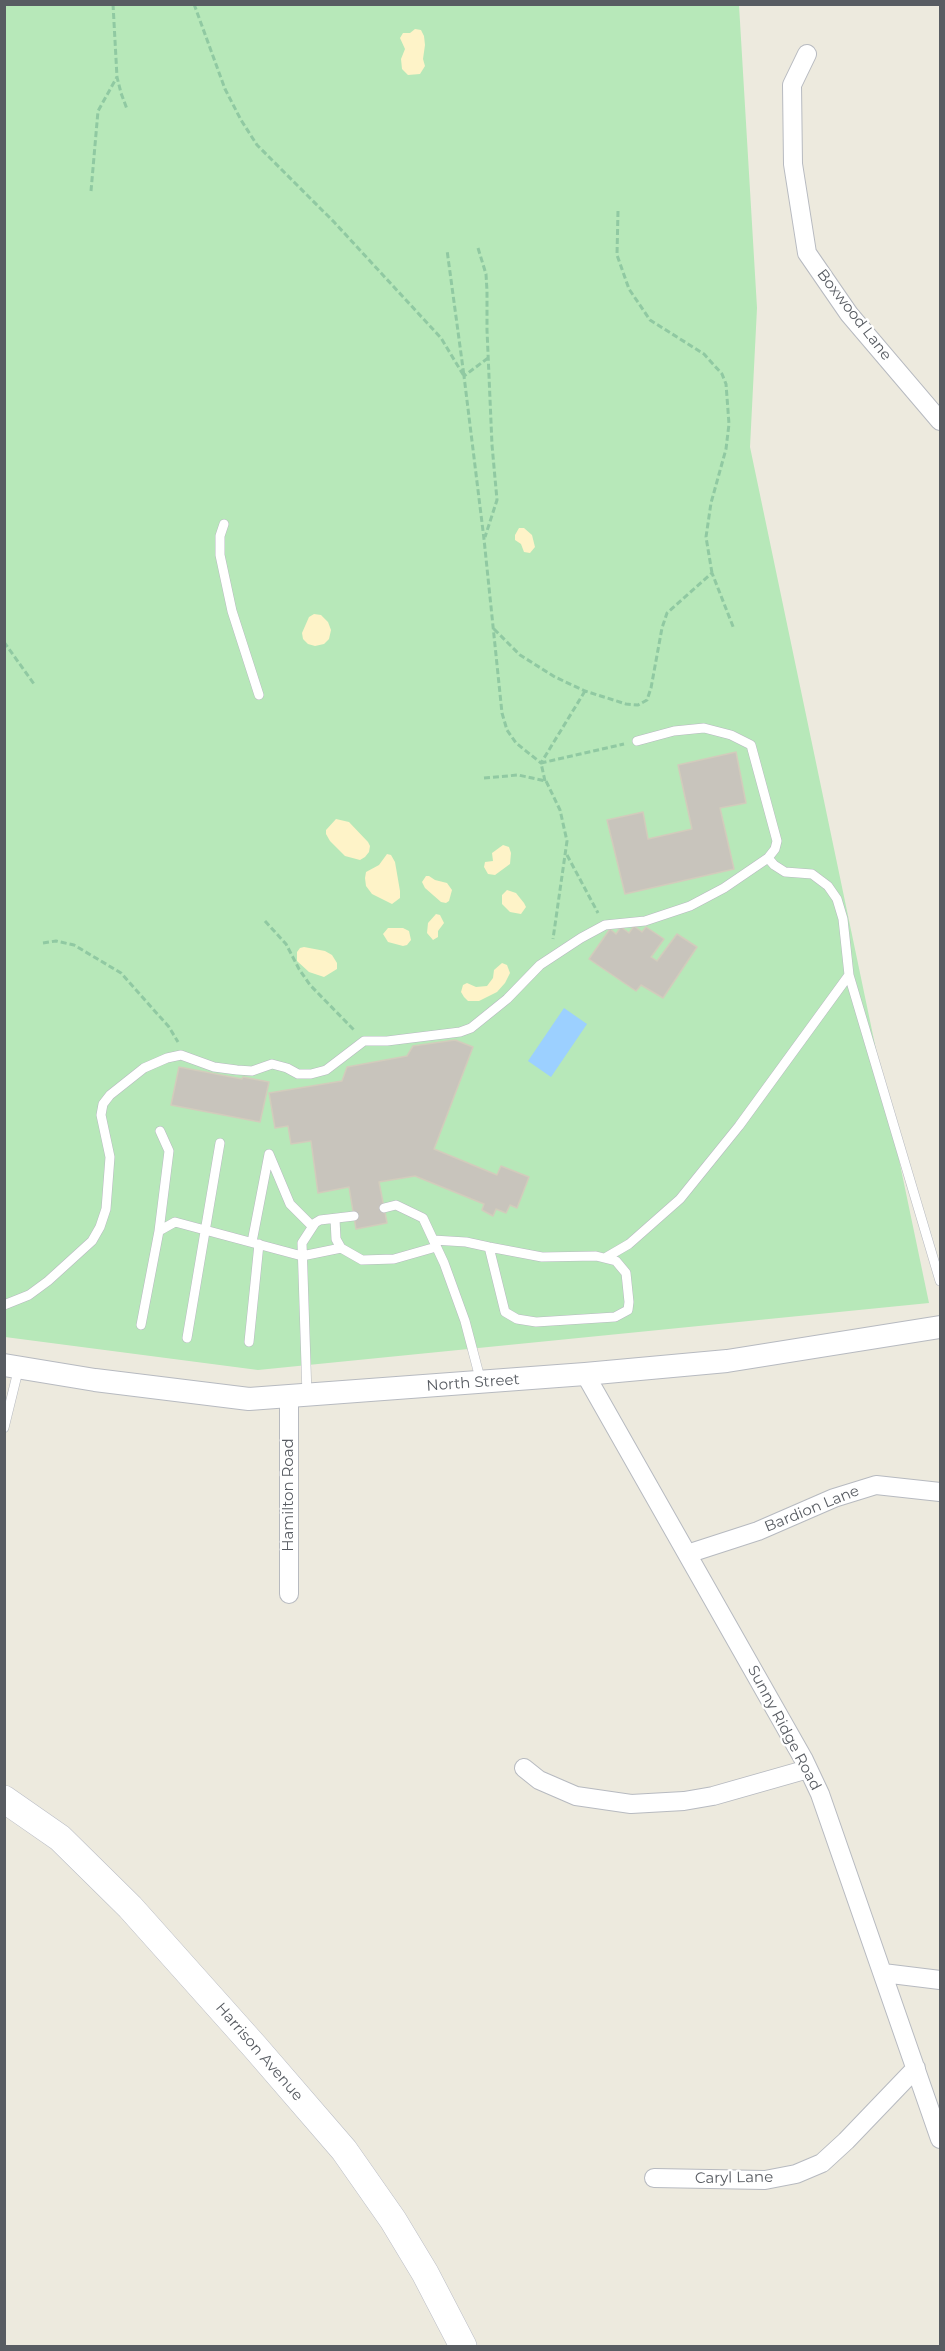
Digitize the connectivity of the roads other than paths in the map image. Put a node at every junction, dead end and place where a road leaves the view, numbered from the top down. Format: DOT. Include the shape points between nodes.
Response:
graph roads {
  1 [pos="807,54"];
  2 [pos="940,420"];
  3 [pos="224,525"];
  4 [pos="259,695"];
  5 [pos="638,741"];
  6 [pos="768,858"];
  7 [pos="849,975"];
  8 [pos="160,1131"];
  9 [pos="220,1143"];
  10 [pos="384,1208"];
  11 [pos="354,1216"];
  12 [pos="335,1219"];
  13 [pos="312,1226"];
  14 [pos="206,1230"];
  15 [pos="159,1231"];
  16 [pos="256,1243"];
  17 [pos="434,1243"];
  18 [pos="489,1247"];
  19 [pos="341,1248"];
  20 [pos="302,1256"];
  21 [pos="605,1258"];
  22 [pos="940,1281"];
  23 [pos="4,1305"];
  24 [pos="141,1325"];
  25 [pos="940,1327"];
  26 [pos="187,1338"];
  27 [pos="249,1342"];
  28 [pos="12,1366"];
  29 [pos="585,1374"];
  30 [pos="481,1382"];
  31 [pos="298,1396"];
  32 [pos="4,1428"];
  33 [pos="940,1492"];
  34 [pos="687,1554"];
  35 [pos="289,1594"];
  36 [pos="524,1768"];
  37 [pos="808,1769"];
  38 [pos="4,1799"];
  39 [pos="883,1973"];
  40 [pos="940,1980"];
  41 [pos="916,2068"];
  42 [pos="940,2139"];
  43 [pos="654,2178"];
  44 [pos="463,2346"];
  1 -- 2 [label="street, Boxwood Lane" via="792,85 794,164 807,253 849,314"];
  3 -- 4 [label="lane" via="220,536 232,611"];
  5 -- 6 [label="lane" via="704,728 751,745 777,841"];
  6 -- 7 [label="lane" via="785,872 812,874 837,899"];
  6 -- 23 [label="lane" via="690,906 645,921 605,925 540,965 471,1028 432,1036 364,1041 326,1070 311,1074 298,1074 272,1064 252,1071 214,1067 181,1055 144,1068 103,1104 101,1115 110,1157 106,1209 100,1227 83,1251 48,1281 29,1295"];
  7 -- 21 [label="lane" via="739,1126 680,1199 629,1244"];
  7 -- 22 [label="lane"];
  8 -- 15 [label="lane" via="169,1151"];
  9 -- 14 [label="lane"];
  10 -- 17 [label="lane" via="396,1205 423,1218"];
  11 -- 12 [label="lane"];
  12 -- 13 [label="lane" via="320,1220"];
  12 -- 19 [label="lane" via="336,1239"];
  13 -- 16 [label="lane" via="290,1204 269,1154"];
  13 -- 20 [label="lane" via="302,1243"];
  14 -- 15 [label="lane" via="175,1222"];
  14 -- 16 [label="lane"];
  14 -- 26 [label="lane"];
  15 -- 24 [label="lane"];
  16 -- 20 [label="lane"];
  16 -- 27 [label="lane"];
  17 -- 18 [label="lane"];
  17 -- 19 [label="lane" via="394,1259 362,1260"];
  17 -- 30 [label="lane" via="465,1322"];
  18 -- 21 [label="lane" via="542,1257"];
  18 -- 21 [label="lane" via="505,1312 536,1322 615,1317 628,1310 626,1273 616,1261"];
  19 -- 20 [label="lane"];
  20 -- 31 [label="lane"];
  25 -- 29 [label="street, North Street" via="727,1361"];
  28 -- 31 [label="street, North Street" via="249,1399"];
  28 -- 32 [label="lane"];
  29 -- 30 [label="street, North Street"];
  29 -- 34 [label="street, Sunny Ridge Road"];
  30 -- 31 [label="street, North Street"];
  31 -- 35 [label="street, Hamilton Road"];
  33 -- 34 [label="street, Bardion Lane" via="876,1485"];
  34 -- 37 [label="street, Sunny Ridge Road"];
  36 -- 37 [label="street" via="539,1780 576,1796 631,1804 713,1796"];
  37 -- 39 [label="street, Sunny Ridge Road"];
  38 -- 44 [label="main road, Harrison Avenue" via="60,1838 130,1907 344,2150 393,2220"];
  39 -- 40 [label="street"];
  39 -- 41 [label="street, Sunny Ridge Road"];
  41 -- 42 [label="street, Sunny Ridge Road"];
  41 -- 43 [label="street, Caryl Lane" via="830,2156 796,2174 765,2180"];
}
